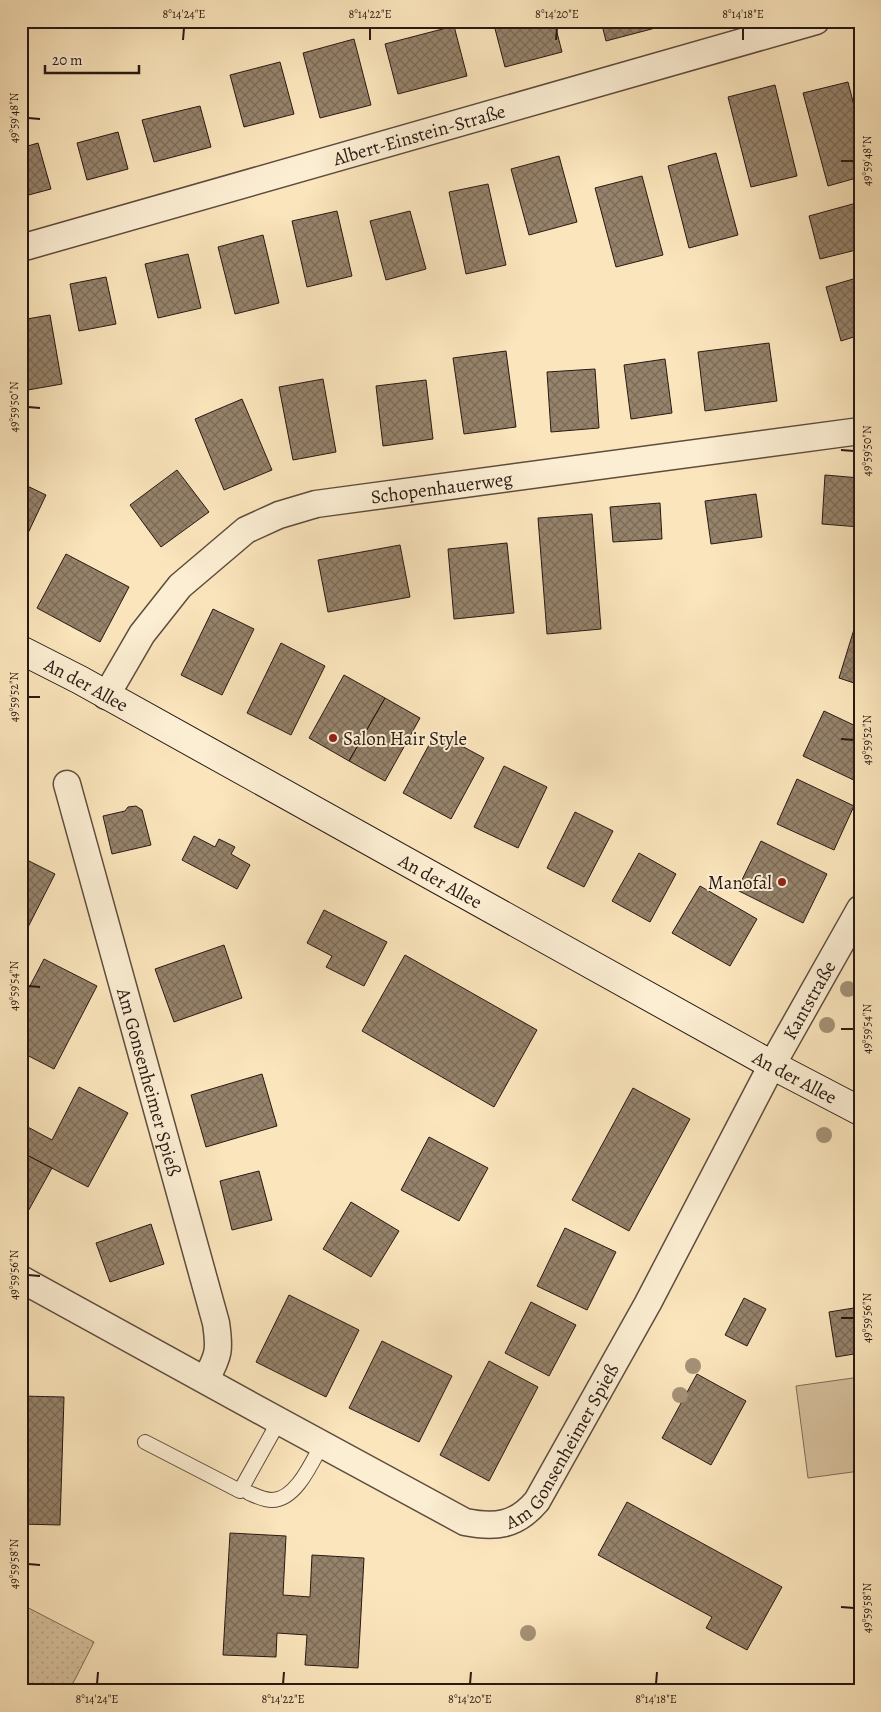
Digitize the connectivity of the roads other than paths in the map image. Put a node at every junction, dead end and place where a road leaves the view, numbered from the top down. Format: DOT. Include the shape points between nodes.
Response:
graph roads {
  1 [pos="816,21"];
  2 [pos="21,248"];
  3 [pos="860,431"];
  4 [pos="21,650"];
  5 [pos="106,696"];
  6 [pos="67,784"];
  7 [pos="860,909"];
  8 [pos="772,1065"];
  9 [pos="860,1111"];
  10 [pos="21,1279"];
  11 [pos="206,1379"];
  12 [pos="279,1421"];
  13 [pos="145,1442"];
  14 [pos="322,1444"];
  15 [pos="249,1493"];
  1 -- 2 [label="street, Albert-Einstein-Straße"];
  3 -- 5 [label="street, Schopenhauerweg" via="316,504 279,515 246,530 180,586 142,634"];
  4 -- 5 [label="main road, An der Allee"];
  5 -- 8 [label="main road, An der Allee"];
  6 -- 11 [label="street, Am Gonsenheimer Spieß" via="216,1323 219,1343 216,1360"];
  7 -- 8 [label="street, Kantstraße"];
  8 -- 9 [label="main road, An der Allee"];
  8 -- 14 [label="street, Am Gonsenheimer Spieß" via="648,1303 529,1510 511,1522 499,1525 465,1522"];
  10 -- 11 [label="street, Am Gonsenheimer Spieß"];
  11 -- 12 [label="street, Am Gonsenheimer Spieß"];
  12 -- 13 [label="lane" via="240,1490"];
  12 -- 14 [label="street, Am Gonsenheimer Spieß"];
  14 -- 15 [label="lane" via="297,1486 285,1496 272,1500"];
}
